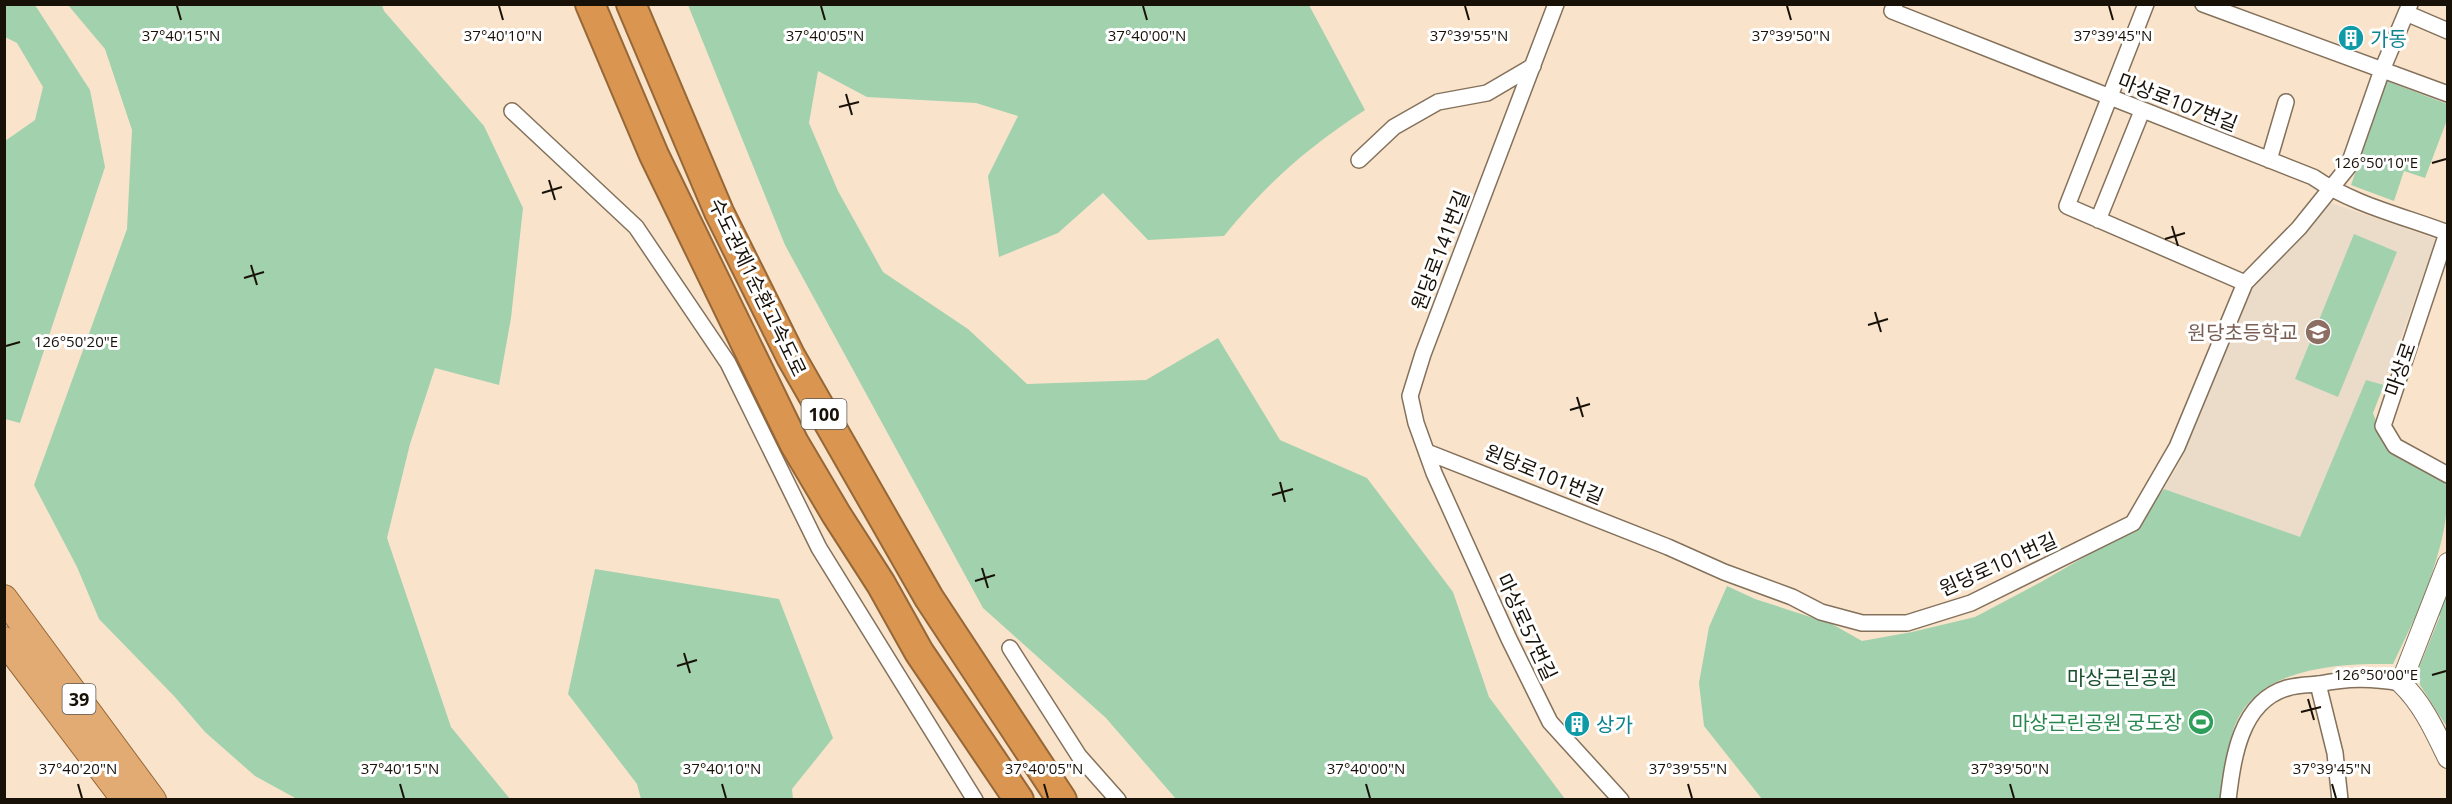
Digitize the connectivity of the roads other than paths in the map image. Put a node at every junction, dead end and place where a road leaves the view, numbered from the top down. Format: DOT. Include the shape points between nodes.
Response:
graph roads {
  1 [pos="590,4"];
  2 [pos="631,4"];
  3 [pos="1556,4"];
  4 [pos="2146,4"];
  5 [pos="2203,4"];
  6 [pos="1894,8"];
  7 [pos="2408,9"];
  8 [pos="2448,31"];
  9 [pos="1533,66"];
  10 [pos="2382,70"];
  11 [pos="2448,94"];
  12 [pos="2109,98"];
  13 [pos="2286,102"];
  14 [pos="512,111"];
  15 [pos="2142,111"];
  16 [pos="1359,160"];
  17 [pos="2268,160"];
  18 [pos="2331,189"];
  19 [pos="2097,220"];
  20 [pos="2447,233"];
  21 [pos="2245,283"];
  22 [pos="1427,452"];
  23 [pos="2448,475"];
  24 [pos="2448,563"];
  25 [pos="4,598"];
  26 [pos="4,640"];
  27 [pos="1010,648"];
  28 [pos="2401,683"];
  29 [pos="2318,684"];
  30 [pos="2448,758"];
  31 [pos="125,800"];
  32 [pos="153,800"];
  33 [pos="975,800"];
  34 [pos="1019,800"];
  35 [pos="1062,800"];
  36 [pos="1118,800"];
  37 [pos="1621,800"];
  38 [pos="2228,800"];
  39 [pos="2340,800"];
  1 -- 34 [label="highway, 수도권제1순환고속도로 / 100" via="654,155 794,443 919,652"];
  2 -- 35 [label="highway, 수도권제1순환고속도로 / 100" via="719,212 791,357 929,597"];
  3 -- 9 [label="street, 원당로141번길"];
  4 -- 12 [label="street"];
  5 -- 10 [label="street"];
  6 -- 12 [label="street, 마상로107번길"];
  7 -- 8 [label="street"];
  7 -- 10 [label="street, 원당로101번길"];
  9 -- 16 [label="street" via="1487,93 1438,102 1394,127"];
  9 -- 22 [label="street, 원당로141번길" via="1410,396"];
  10 -- 11 [label="street"];
  10 -- 18 [label="street, 원당로101번길" via="2348,167"];
  12 -- 15 [label="street, 마상로107번길"];
  12 -- 19 [label="street" via="2067,206"];
  13 -- 17 [label="street"];
  14 -- 33 [label="street" via="636,227 722,353 819,548"];
  15 -- 17 [label="street, 마상로107번길"];
  15 -- 19 [label="street"];
  17 -- 18 [label="street, 마상로107번길" via="2313,177"];
  18 -- 20 [label="street, 마상로107번길"];
  18 -- 21 [label="street, 원당로101번길"];
  19 -- 21 [label="street"];
  20 -- 23 [label="street, 마상로" via="2383,426 2395,446"];
  21 -- 22 [label="street, 원당로101번길" via="2177,447 2133,522 1971,603 1907,623 1862,623 1821,612 1657,542"];
  22 -- 37 [label="street, 마상로57번길" via="1550,722"];
  24 -- 28 [label="street"];
  25 -- 32 [label="highway, 39"];
  26 -- 31 [label="highway, 39"];
  27 -- 36 [label="street" via="1079,756"];
  28 -- 29 [label="street" via="2361,678"];
  28 -- 30 [label="street" via="2430,721"];
  29 -- 38 [label="street" via="2285,688 2255,711 2241,733"];
  29 -- 39 [label="street" via="2335,753"];
}
